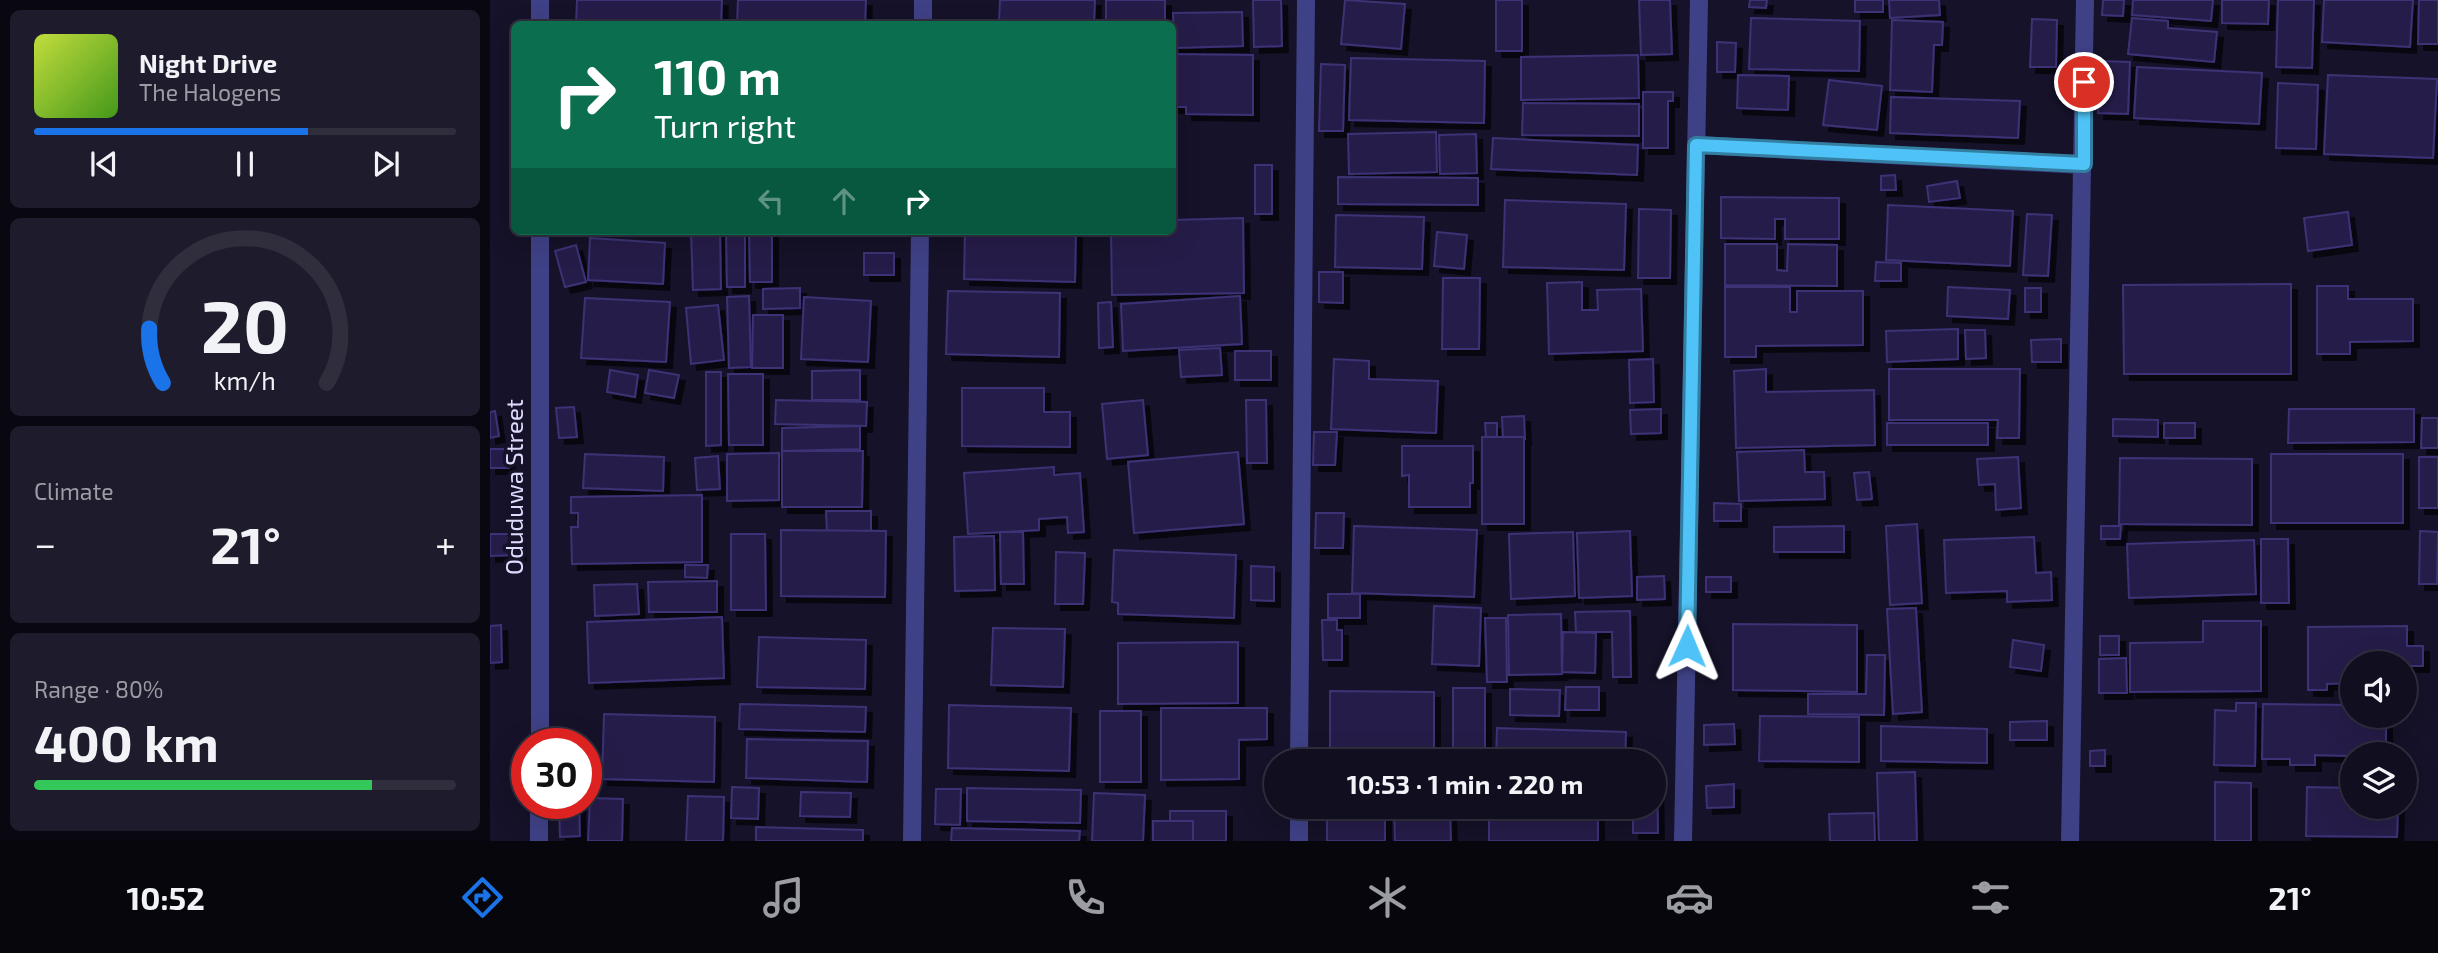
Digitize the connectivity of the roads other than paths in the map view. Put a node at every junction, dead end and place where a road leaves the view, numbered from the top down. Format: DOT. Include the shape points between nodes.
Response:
graph roads {
  1 [pos="540,0"];
  2 [pos="923,0"];
  3 [pos="1306,0"];
  4 [pos="1699,0"];
  5 [pos="2085,0"];
  6 [pos="540,21"];
  7 [pos="923,21"];
  8 [pos="1696,145"];
  9 [pos="2084,164"];
  10 [pos="540,235"];
  11 [pos="920,235"];
  12 [pos="540,728"];
  13 [pos="1299,749"];
  14 [pos="540,819"];
  15 [pos="1299,819"];
  16 [pos="540,841"];
  17 [pos="912,841"];
  18 [pos="1299,841"];
  19 [pos="1683,841"];
  20 [pos="2070,841"];
  1 -- 6 [label="street"];
  2 -- 7 [label="street"];
  3 -- 13 [label="street"];
  4 -- 8 [label="street"];
  5 -- 9 [label="street"];
  8 -- 9 [label="street"];
  8 -- 19 [label="street"];
  9 -- 20 [label="street"];
  10 -- 12 [label="street, Oduduwa Street"];
  11 -- 17 [label="street"];
  14 -- 16 [label="street"];
  15 -- 18 [label="street"];
}
